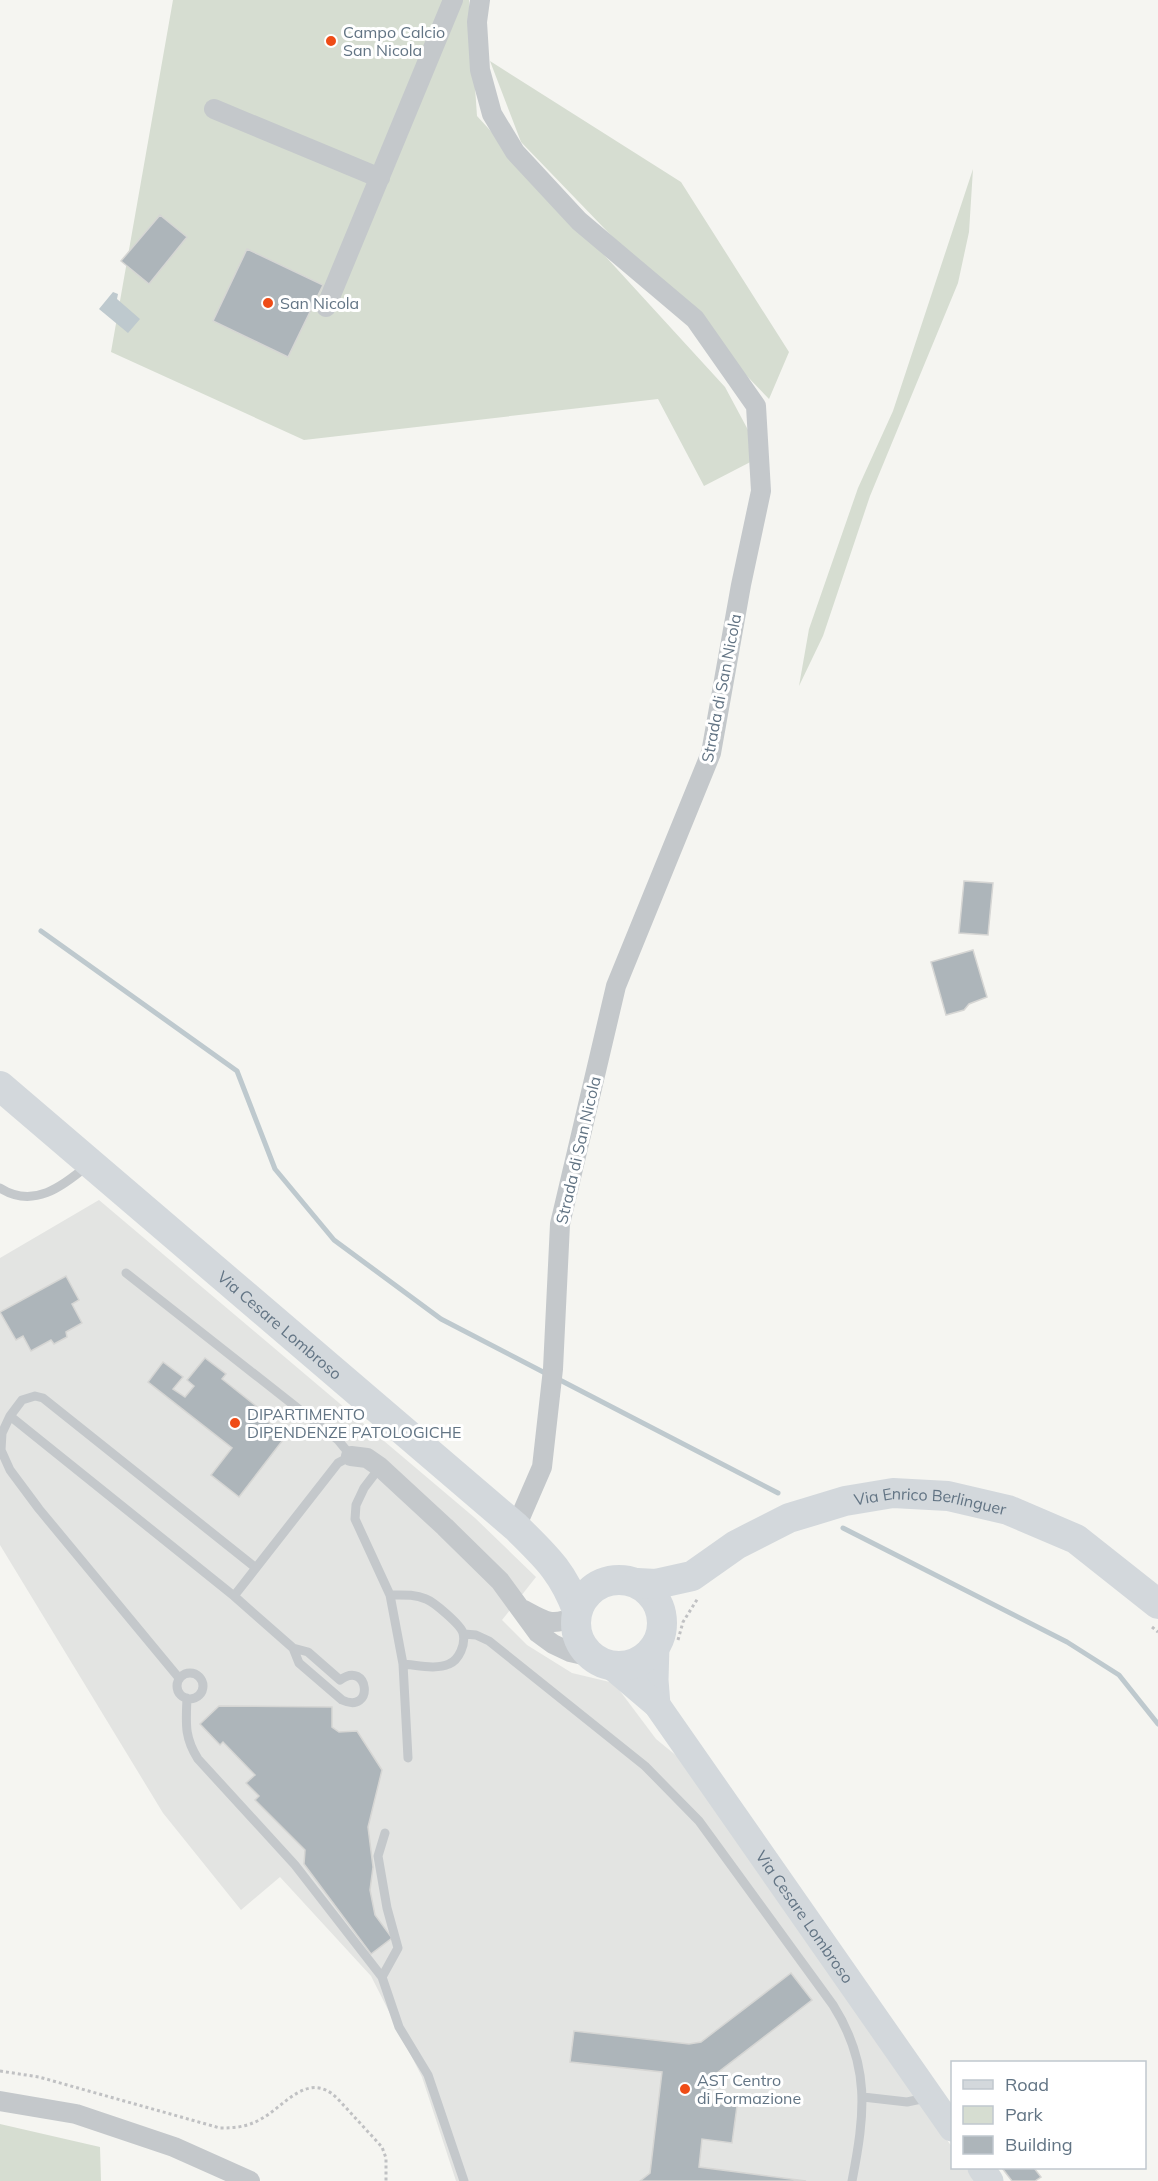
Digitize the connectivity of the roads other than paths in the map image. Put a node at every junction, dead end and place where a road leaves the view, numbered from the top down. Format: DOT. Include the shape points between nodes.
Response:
graph roads {
  1 [pos="453,0"];
  2 [pos="480,0"];
  3 [pos="214,109"];
  4 [pos="380,178"];
  5 [pos="326,307"];
  6 [pos="0,1086"];
  7 [pos="89,1163"];
  8 [pos="0,1188"];
  9 [pos="126,1273"];
  10 [pos="10,1416"];
  11 [pos="351,1456"];
  12 [pos="380,1467"];
  13 [pos="516,1527"];
  14 [pos="555,1566"];
  15 [pos="256,1568"];
  16 [pos="692,1576"];
  17 [pos="606,1581"];
  18 [pos="637,1583"];
  19 [pos="390,1595"];
  20 [pos="234,1596"];
  21 [pos="522,1609"];
  22 [pos="576,1613"];
  23 [pos="1155,1615"];
  24 [pos="464,1634"];
  25 [pos="659,1635"];
  26 [pos="293,1648"];
  27 [pos="601,1661"];
  28 [pos="403,1664"];
  29 [pos="179,1678"];
  30 [pos="187,1698"];
  31 [pos="657,1705"];
  32 [pos="408,1758"];
  33 [pos="385,1833"];
  34 [pos="382,1977"];
  35 [pos="863,2097"];
  36 [pos="931,2097"];
  37 [pos="0,2101"];
  38 [pos="951,2127"];
  39 [pos="250,2181"];
  40 [pos="464,2181"];
  41 [pos="852,2181"];
  1 -- 4 [label="street"];
  2 -- 13 [label="street, Strada di San Nicola" via="480,70 492,114 515,153 579,221 695,319 756,406 761,491 711,753 616,986 605,1032 560,1224 553,1369 542,1467"];
  3 -- 4 [label="street"];
  4 -- 5 [label="street"];
  6 -- 7 [label="main road, Via Cesare Lombroso"];
  7 -- 8 [label="lane" via="65,1184 44,1194 18,1196"];
  7 -- 13 [label="main road, Via Cesare Lombroso"];
  9 -- 11 [label="lane" via="338,1440"];
  10 -- 15 [label="lane" via="22,1400 43,1398"];
  10 -- 20 [label="lane"];
  10 -- 29 [label="lane" via="2,1433 1,1450 10,1470"];
  11 -- 12 [label="street, Via Cesare Lombroso" via="367,1458"];
  11 -- 15 [label="lane" via="339,1463"];
  12 -- 19 [label="lane" via="363,1488 355,1519"];
  12 -- 21 [label="street, Via Cesare Lombroso" via="476,1556"];
  13 -- 14 [label="main road, Via Cesare Lombroso"];
  14 -- 17 [label="main road, Via Cesare Lombroso"];
  14 -- 22 [label="main road, Via Cesare Lombroso"];
  15 -- 20 [label="lane"];
  16 -- 18 [label="main road" via="656,1584"];
  16 -- 23 [label="main road, Via Enrico Berlinguer" via="736,1545 789,1518 845,1501 893,1493 948,1496 1008,1510 1076,1539"];
  16 -- 25 [label="main road" via="671,1607"];
  17 -- 18 [label="main road"];
  17 -- 22 [label="main road" via="588,1592"];
  18 -- 25 [label="main road" via="659,1605"];
  19 -- 24 [label="lane" via="429,1599"];
  19 -- 28 [label="lane"];
  20 -- 26 [label="lane"];
  21 -- 22 [label="street, Via Cesare Lombroso" via="546,1622 560,1624"];
  21 -- 27 [label="street, Via Cesare Lombroso" via="538,1633 553,1644"];
  22 -- 27 [label="main road" via="584,1649"];
  24 -- 28 [label="lane" via="459,1656 450,1664"];
  24 -- 35 [label="lane" via="489,1641 572,1707 645,1766 699,1821 847,2027 861,2071"];
  25 -- 27 [label="main road" via="641,1660 621,1666"];
  25 -- 31 [label="street"];
  26 -- 26 [label="lane" via="299,1663 342,1700 348,1703 362,1698 365,1692 360,1678 354,1675 340,1680 308,1652"];
  27 -- 31 [label="street, Via Cesare Lombroso"];
  28 -- 32 [label="lane"];
  29 -- 30 [label="lane" via="177,1688"];
  29 -- 30 [label="lane" via="193,1673 203,1684 197,1697"];
  30 -- 34 [label="lane" via="186,1732 198,1759 296,1865"];
  31 -- 36 [label="street, Via Cesare Lombroso"];
  33 -- 34 [label="lane" via="378,1856 398,1948"];
  34 -- 40 [label="lane" via="399,2027 428,2075"];
  35 -- 36 [label="lane" via="907,2102"];
  35 -- 41 [label="lane"];
  36 -- 38 [label="street, Via Cesare Lombroso"];
  37 -- 39 [label="street" via="76,2114 174,2147"];
}
